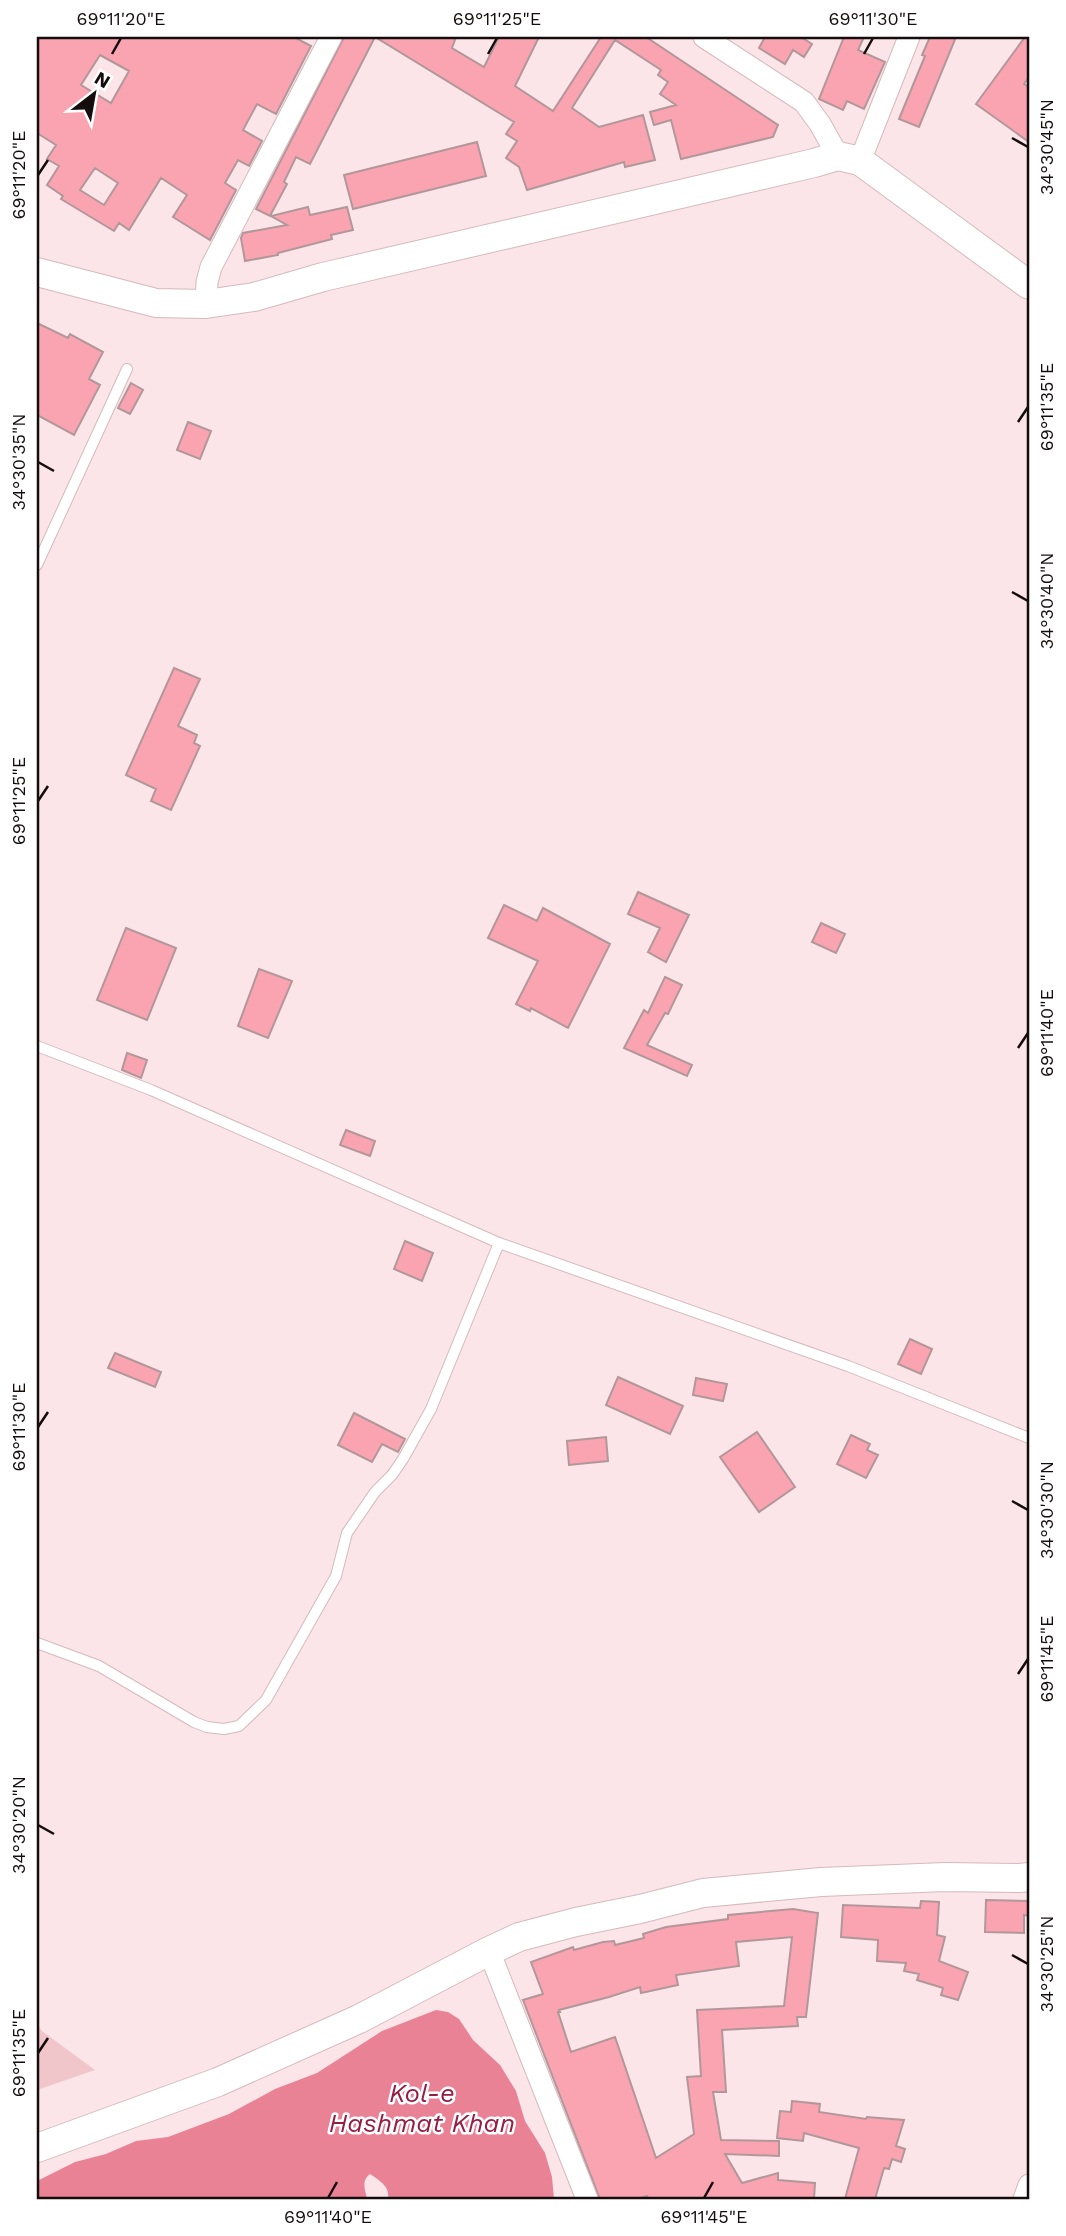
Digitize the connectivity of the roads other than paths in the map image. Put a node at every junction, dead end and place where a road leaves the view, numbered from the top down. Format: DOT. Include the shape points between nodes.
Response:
graph roads {
  1 [pos="331,37"];
  2 [pos="704,37"];
  3 [pos="909,37"];
  4 [pos="849,159"];
  5 [pos="37,272"];
  6 [pos="1029,285"];
  7 [pos="206,304"];
  8 [pos="127,369"];
  9 [pos="37,565"];
  10 [pos="37,1046"];
  11 [pos="499,1243"];
  12 [pos="1029,1438"];
  13 [pos="37,1643"];
  14 [pos="1029,1877"];
  15 [pos="488,1951"];
  16 [pos="37,2148"];
  17 [pos="1029,2185"];
  18 [pos="586,2199"];
  19 [pos="1024,2199"];
  1 -- 7 [label="street" via="211,267"];
  2 -- 4 [label="street" via="804,102"];
  3 -- 4 [label="street"];
  4 -- 6 [label="street"];
  4 -- 7 [label="street" via="814,163 254,297"];
  5 -- 7 [label="street" via="156,303"];
  8 -- 9 [label="lane"];
  10 -- 11 [label="lane" via="151,1090"];
  11 -- 12 [label="lane" via="848,1366"];
  11 -- 13 [label="lane" via="431,1409 403,1460 347,1533 336,1576 265,1700 239,1726 224,1729 194,1722 100,1666"];
  14 -- 15 [label="street" via="821,1882 703,1893 541,1931"];
  15 -- 16 [label="street" via="359,2019 218,2082"];
  15 -- 18 [label="street"];
  17 -- 19 [label="street"];
}
